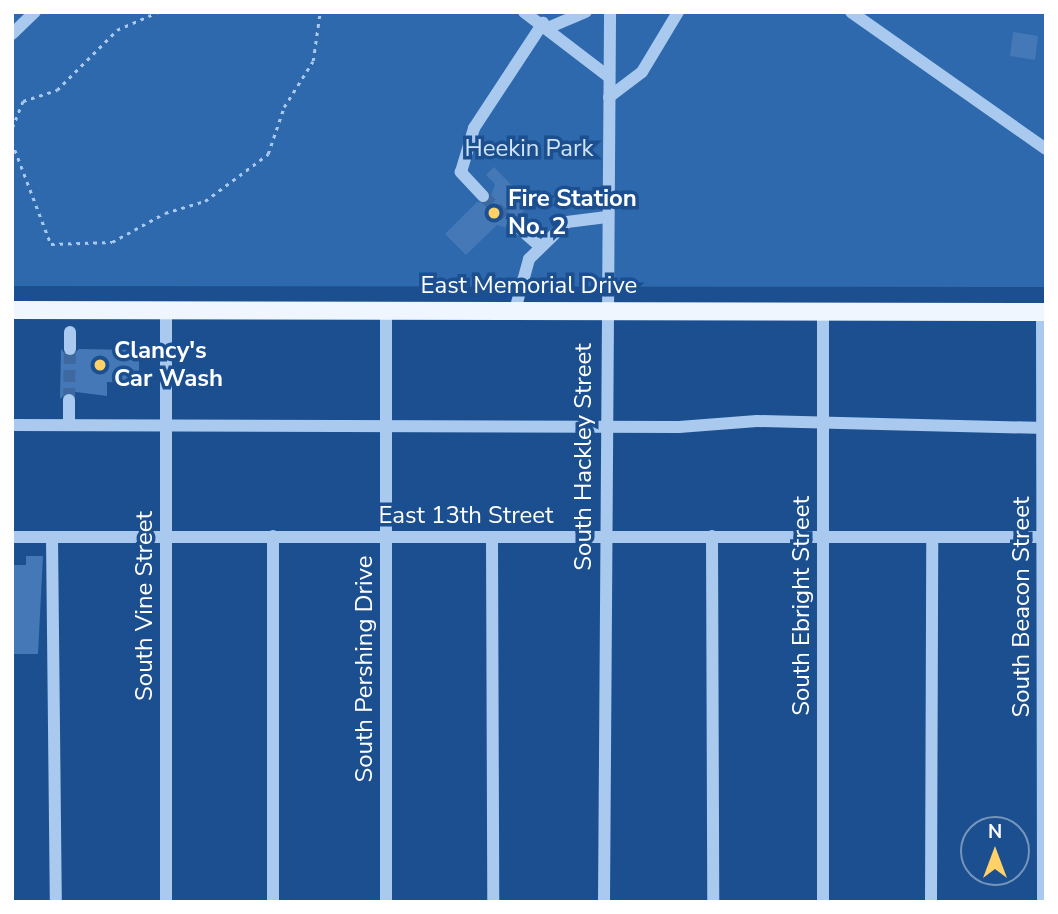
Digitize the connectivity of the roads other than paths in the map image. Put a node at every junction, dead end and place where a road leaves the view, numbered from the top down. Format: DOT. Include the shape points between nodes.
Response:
graph roads {
  1 [pos="35,12"];
  2 [pos="524,12"];
  3 [pos="586,12"];
  4 [pos="610,12"];
  5 [pos="678,12"];
  6 [pos="851,12"];
  7 [pos="547,25"];
  8 [pos="12,34"];
  9 [pos="609,77"];
  10 [pos="609,97"];
  11 [pos="1046,149"];
  12 [pos="483,196"];
  13 [pos="607,217"];
  14 [pos="512,222"];
  15 [pos="541,247"];
  16 [pos="12,310"];
  17 [pos="386,310"];
  18 [pos="515,310"];
  19 [pos="606,310"];
  20 [pos="166,311"];
  21 [pos="823,311"];
  22 [pos="1044,312"];
  23 [pos="70,332"];
  24 [pos="70,349"];
  25 [pos="69,400"];
  26 [pos="606,423"];
  27 [pos="823,423"];
  28 [pos="69,424"];
  29 [pos="12,425"];
  30 [pos="166,425"];
  31 [pos="384,426"];
  32 [pos="1044,428"];
  33 [pos="166,536"];
  34 [pos="12,537"];
  35 [pos="52,537"];
  36 [pos="273,537"];
  37 [pos="386,537"];
  38 [pos="492,537"];
  39 [pos="605,537"];
  40 [pos="712,537"];
  41 [pos="823,537"];
  42 [pos="932,537"];
  43 [pos="1045,537"];
  44 [pos="56,902"];
  45 [pos="166,902"];
  46 [pos="272,902"];
  47 [pos="386,902"];
  48 [pos="493,902"];
  49 [pos="604,902"];
  50 [pos="713,902"];
  51 [pos="823,902"];
  52 [pos="931,902"];
  53 [pos="1043,902"];
  1 -- 8 [label="street"];
  2 -- 7 [label="street"];
  3 -- 7 [label="street"];
  4 -- 9 [label="street, South Hackley Street"];
  5 -- 10 [label="street" via="642,72"];
  6 -- 11 [label="street"];
  7 -- 9 [label="street"];
  7 -- 12 [label="street" via="474,128 461,173"];
  9 -- 10 [label="street, South Hackley Street"];
  10 -- 13 [label="street, South Hackley Street"];
  13 -- 15 [label="street" via="567,222"];
  13 -- 19 [label="street, South Hackley Street"];
  14 -- 15 [label="street"];
  15 -- 18 [label="street" via="521,273"];
  16 -- 20 [label="main road, East Memorial Drive"];
  17 -- 18 [label="main road, East Memorial Drive"];
  17 -- 20 [label="main road, East Memorial Drive"];
  17 -- 31 [label="street, South Pershing Drive"];
  18 -- 19 [label="main road, East Memorial Drive"];
  19 -- 21 [label="main road, East Memorial Drive"];
  19 -- 26 [label="street, South Hackley Street"];
  20 -- 30 [label="street, South Vine Street"];
  21 -- 22 [label="main road, East Memorial Drive"];
  21 -- 27 [label="street, South Ebright Street"];
  22 -- 32 [label="street, South Beacon Street"];
  23 -- 24 [label="street"];
  25 -- 28 [label="street"];
  26 -- 27 [label="street"];
  26 -- 31 [label="street"];
  26 -- 39 [label="street, South Hackley Street"];
  27 -- 32 [label="street"];
  27 -- 41 [label="street, South Ebright Street"];
  28 -- 29 [label="street"];
  28 -- 30 [label="street"];
  30 -- 31 [label="street"];
  30 -- 33 [label="street, South Vine Street"];
  31 -- 37 [label="street, South Pershing Drive"];
  32 -- 43 [label="street, South Beacon Street"];
  33 -- 35 [label="street, East 13th Street"];
  33 -- 36 [label="street, East 13th Street"];
  33 -- 45 [label="street, South Vine Street"];
  34 -- 35 [label="street, East 13th Street"];
  35 -- 44 [label="street"];
  36 -- 37 [label="street, East 13th Street"];
  36 -- 46 [label="street"];
  37 -- 38 [label="street, East 13th Street"];
  37 -- 47 [label="street, South Pershing Drive"];
  38 -- 39 [label="street, East 13th Street"];
  38 -- 48 [label="street"];
  39 -- 40 [label="street, East 13th Street"];
  39 -- 49 [label="street, South Hackley Street"];
  40 -- 41 [label="street, East 13th Street"];
  40 -- 50 [label="street"];
  41 -- 42 [label="street, East 13th Street"];
  41 -- 51 [label="street, South Ebright Street"];
  42 -- 43 [label="street, East 13th Street"];
  42 -- 52 [label="street"];
  43 -- 53 [label="street, South Beacon Street"];
}
